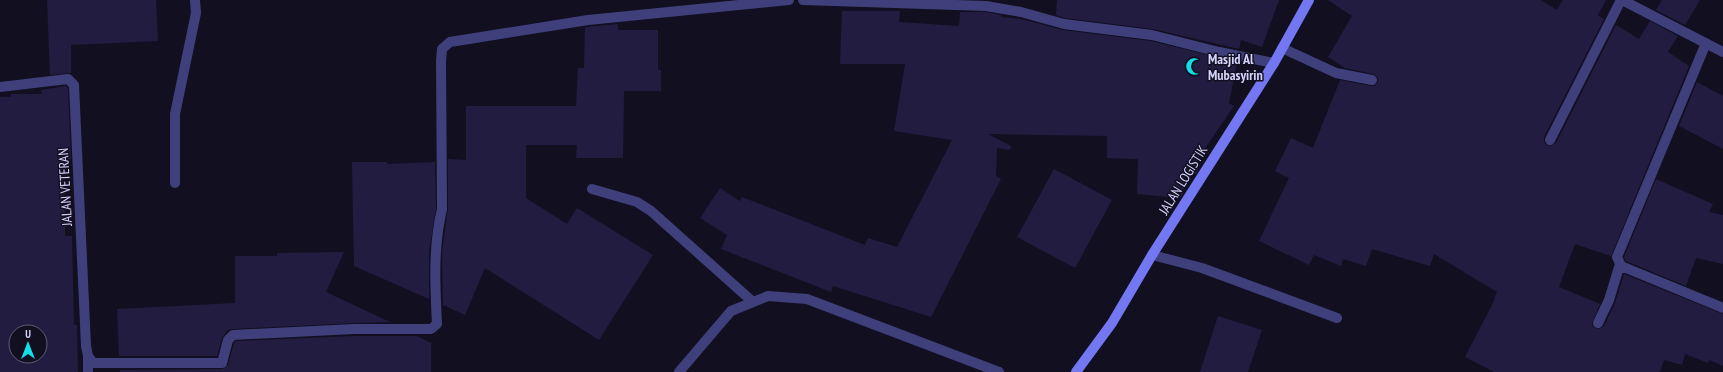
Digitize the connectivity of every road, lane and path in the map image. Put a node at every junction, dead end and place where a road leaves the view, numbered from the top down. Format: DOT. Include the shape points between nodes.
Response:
graph roads {
  1 [pos="195,0"];
  2 [pos="789,0"];
  3 [pos="803,0"];
  4 [pos="1308,0"];
  5 [pos="1621,0"];
  6 [pos="1706,43"];
  7 [pos="1282,48"];
  8 [pos="1723,52"];
  9 [pos="1274,63"];
  10 [pos="1372,80"];
  11 [pos="0,87"];
  12 [pos="1550,140"];
  13 [pos="175,183"];
  14 [pos="592,189"];
  15 [pos="1152,255"];
  16 [pos="1619,262"];
  17 [pos="753,302"];
  18 [pos="1723,308"];
  19 [pos="1337,318"];
  20 [pos="1598,323"];
  21 [pos="91,359"];
  22 [pos="88,372"];
  23 [pos="679,372"];
  24 [pos="999,372"];
  25 [pos="1076,372"];
  1 -- 13 [label="street" via="196,13 175,114"];
  2 -- 21 [label="street" via="588,20 456,40 445,45 440,61 442,208 436,231 435,327 233,335 228,340 222,363"];
  3 -- 9 [label="street" via="986,6 1021,12 1064,24 1152,36"];
  4 -- 7 [label="main road, JALAN LOGISTIK"];
  5 -- 6 [label="street"];
  5 -- 12 [label="street"];
  6 -- 8 [label="street"];
  6 -- 16 [label="street" via="1617,254"];
  7 -- 9 [label="main road, JALAN LOGISTIK"];
  7 -- 10 [label="street" via="1336,73"];
  9 -- 15 [label="main road, JALAN LOGISTIK"];
  11 -- 21 [label="street, JALAN VETERAN" via="68,79 74,85 86,346"];
  14 -- 17 [label="street" via="637,202 651,211"];
  15 -- 19 [label="street" via="1202,268"];
  15 -- 25 [label="main road, JALAN LOGISTIK" via="1112,323"];
  16 -- 18 [label="street"];
  16 -- 20 [label="street" via="1609,300"];
  17 -- 23 [label="street" via="731,311"];
  17 -- 24 [label="street" via="768,296 807,299"];
  21 -- 22 [label="street"];
}
